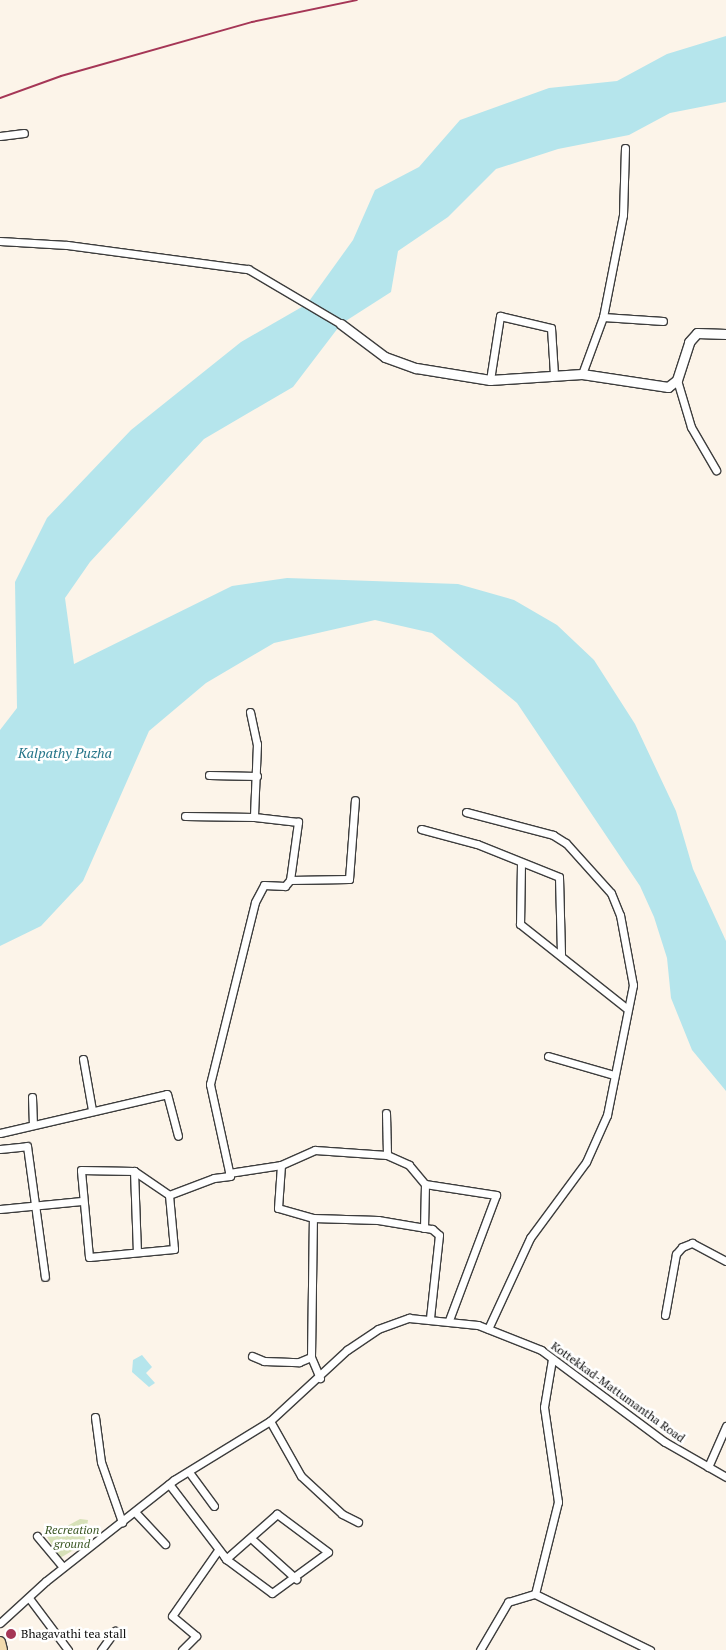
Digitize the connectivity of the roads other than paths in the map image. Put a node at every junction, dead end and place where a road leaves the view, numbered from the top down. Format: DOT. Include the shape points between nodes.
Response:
graph roads {
  1 [pos="24,132"];
  2 [pos="0,136"];
  3 [pos="624,148"];
  4 [pos="0,241"];
  5 [pos="604,317"];
  6 [pos="663,321"];
  7 [pos="341,324"];
  8 [pos="726,334"];
  9 [pos="554,374"];
  10 [pos="582,374"];
  11 [pos="490,380"];
  12 [pos="677,380"];
  13 [pos="716,470"];
  14 [pos="250,712"];
  15 [pos="209,775"];
  16 [pos="257,776"];
  17 [pos="355,800"];
  18 [pos="466,812"];
  19 [pos="185,816"];
  20 [pos="254,817"];
  21 [pos="421,829"];
  22 [pos="521,863"];
  23 [pos="290,880"];
  24 [pos="561,955"];
  25 [pos="626,1008"];
  26 [pos="548,1056"];
  27 [pos="83,1059"];
  28 [pos="614,1074"];
  29 [pos="32,1096"];
  30 [pos="92,1110"];
  31 [pos="386,1113"];
  32 [pos="33,1125"];
  33 [pos="0,1133"];
  34 [pos="178,1136"];
  35 [pos="0,1149"];
  36 [pos="387,1155"];
  37 [pos="281,1165"];
  38 [pos="134,1171"];
  39 [pos="230,1173"];
  40 [pos="425,1184"];
  41 [pos="169,1194"];
  42 [pos="82,1201"];
  43 [pos="34,1206"];
  44 [pos="0,1209"];
  45 [pos="313,1218"];
  46 [pos="424,1228"];
  47 [pos="137,1252"];
  48 [pos="726,1261"];
  49 [pos="45,1277"];
  50 [pos="665,1315"];
  51 [pos="430,1318"];
  52 [pos="449,1320"];
  53 [pos="488,1329"];
  54 [pos="252,1356"];
  55 [pos="311,1357"];
  56 [pos="552,1359"];
  57 [pos="320,1378"];
  58 [pos="95,1416"];
  59 [pos="270,1421"];
  60 [pos="726,1426"];
  61 [pos="708,1467"];
  62 [pos="189,1472"];
  63 [pos="726,1477"];
  64 [pos="169,1484"];
  65 [pos="214,1506"];
  66 [pos="135,1512"];
  67 [pos="122,1522"];
  68 [pos="358,1522"];
  69 [pos="37,1536"];
  70 [pos="254,1541"];
  71 [pos="165,1544"];
  72 [pos="218,1550"];
  73 [pos="226,1559"];
  74 [pos="63,1567"];
  75 [pos="296,1579"];
  76 [pos="535,1594"];
  77 [pos="29,1598"];
  78 [pos="0,1622"];
  79 [pos="115,1631"];
  80 [pos="0,1642"];
  81 [pos="2,1650"];
  82 [pos="68,1650"];
  83 [pos="101,1650"];
  84 [pos="182,1650"];
  85 [pos="480,1650"];
  86 [pos="650,1650"];
  1 -- 2 [label="street"];
  3 -- 5 [label="street" via="624,215"];
  4 -- 7 [label="street" via="52,243 248,270"];
  5 -- 6 [label="street"];
  5 -- 10 [label="street"];
  7 -- 11 [label="street" via="385,357 408,366"];
  8 -- 12 [label="street" via="697,333 689,342"];
  9 -- 10 [label="street"];
  9 -- 11 [label="street"];
  9 -- 11 [label="street" via="551,328 500,316"];
  10 -- 12 [label="street" via="668,387"];
  12 -- 13 [label="street" via="691,427"];
  14 -- 16 [label="street" via="257,744"];
  15 -- 16 [label="street"];
  16 -- 20 [label="street"];
  17 -- 23 [label="street" via="349,879"];
  18 -- 25 [label="street" via="553,835 566,843 611,892 620,915 633,986"];
  19 -- 20 [label="street"];
  20 -- 23 [label="street" via="298,822"];
  21 -- 22 [label="street" via="477,844"];
  22 -- 24 [label="street" via="520,924 543,946"];
  22 -- 24 [label="street" via="559,877"];
  23 -- 39 [label="street" via="285,886 264,885 255,902 210,1084"];
  24 -- 25 [label="street"];
  25 -- 28 [label="street"];
  26 -- 28 [label="street"];
  27 -- 30 [label="street"];
  28 -- 53 [label="street" via="607,1115 586,1162 530,1238"];
  29 -- 32 [label="street"];
  30 -- 32 [label="street"];
  30 -- 34 [label="street" via="168,1094"];
  31 -- 36 [label="street"];
  32 -- 33 [label="street"];
  35 -- 43 [label="street" via="27,1146"];
  36 -- 37 [label="street" via="315,1150"];
  36 -- 40 [label="street" via="409,1165"];
  37 -- 39 [label="street"];
  37 -- 45 [label="street" via="278,1208"];
  38 -- 41 [label="street"];
  38 -- 42 [label="street" via="81,1170"];
  38 -- 47 [label="street"];
  39 -- 41 [label="street" via="230,1176 214,1178"];
  40 -- 46 [label="street"];
  40 -- 52 [label="street" via="496,1195"];
  41 -- 47 [label="street" via="174,1249"];
  42 -- 43 [label="street"];
  42 -- 47 [label="street" via="89,1257"];
  43 -- 44 [label="street"];
  43 -- 49 [label="street"];
  45 -- 46 [label="street" via="378,1220"];
  45 -- 55 [label="street"];
  46 -- 51 [label="street" via="439,1235"];
  48 -- 50 [label="street" via="698,1245 682,1247 676,1254"];
  51 -- 52 [label="street, Kottekkad-Mattumantha Road"];
  51 -- 57 [label="street, Kottekkad-Mattumantha Road" via="409,1318 378,1329 346,1350"];
  52 -- 53 [label="street, Kottekkad-Mattumantha Road"];
  53 -- 56 [label="street, Kottekkad-Mattumantha Road" via="541,1350"];
  54 -- 55 [label="street" via="264,1361 299,1362"];
  55 -- 57 [label="street"];
  56 -- 61 [label="street, Kottekkad-Mattumantha Road" via="665,1442"];
  56 -- 76 [label="street" via="544,1407 558,1502"];
  57 -- 59 [label="street, Kottekkad-Mattumantha Road"];
  58 -- 67 [label="street" via="101,1462"];
  59 -- 62 [label="street, Kottekkad-Mattumantha Road"];
  59 -- 68 [label="street" via="301,1476 342,1514"];
  60 -- 61 [label="street"];
  61 -- 63 [label="street, Kottekkad-Mattumantha Road"];
  62 -- 64 [label="street, Kottekkad-Mattumantha Road"];
  62 -- 65 [label="street"];
  64 -- 66 [label="street, Kottekkad-Mattumantha Road"];
  64 -- 72 [label="street"];
  66 -- 67 [label="street, Kottekkad-Mattumantha Road"];
  66 -- 71 [label="street"];
  67 -- 74 [label="street, Kottekkad-Mattumantha Road"];
  69 -- 74 [label="street"];
  70 -- 75 [label="street"];
  72 -- 73 [label="street"];
  72 -- 84 [label="street" via="172,1616 196,1636"];
  73 -- 75 [label="street" via="272,1593"];
  73 -- 75 [label="street" via="277,1514 328,1552"];
  74 -- 77 [label="street, Kottekkad-Mattumantha Road"];
  76 -- 85 [label="street" via="508,1602"];
  76 -- 86 [label="street"];
  77 -- 78 [label="street, Kottekkad-Mattumantha Road"];
  77 -- 82 [label="street"];
  79 -- 83 [label="street"];
  80 -- 81 [label="main road"];
}
